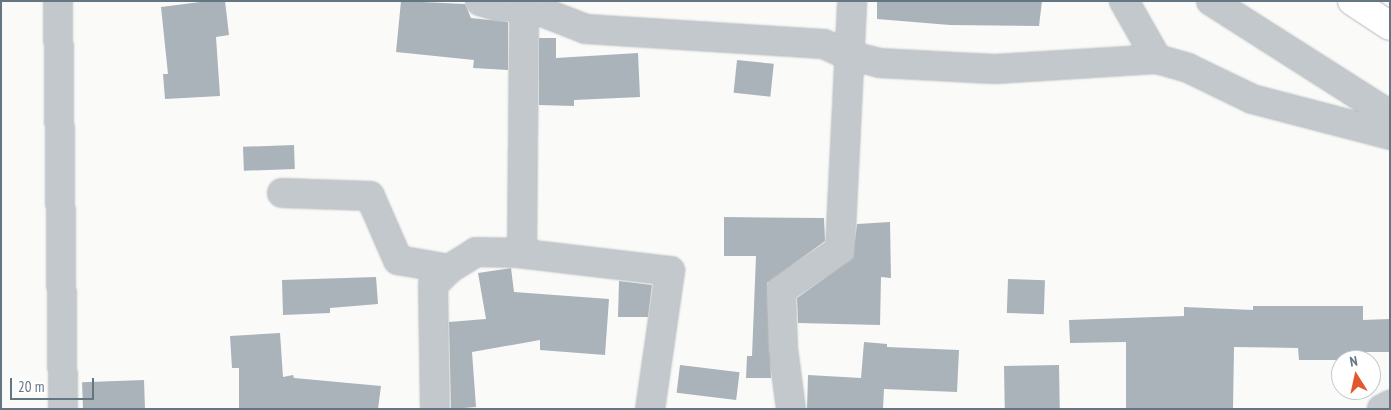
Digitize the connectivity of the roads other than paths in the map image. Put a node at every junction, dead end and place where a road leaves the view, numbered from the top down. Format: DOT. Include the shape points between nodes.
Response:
graph roads {
  1 [pos="58,1"];
  2 [pos="480,1"];
  3 [pos="852,1"];
  4 [pos="1124,1"];
  5 [pos="1212,1"];
  6 [pos="1352,1"];
  7 [pos="524,5"];
  8 [pos="1390,26"];
  9 [pos="848,55"];
  10 [pos="1156,59"];
  11 [pos="1390,115"];
  12 [pos="1390,135"];
  13 [pos="282,193"];
  14 [pos="517,253"];
  15 [pos="449,269"];
  16 [pos="1390,405"];
  17 [pos="63,409"];
  18 [pos="434,409"];
  19 [pos="650,409"];
  20 [pos="791,409"];
  21 [pos="1382,409"];
  1 -- 17 [label="street"];
  2 -- 7 [label="street" via="500,7"];
  3 -- 9 [label="street"];
  4 -- 10 [label="street"];
  5 -- 11 [label="street"];
  6 -- 8 [label="highway"];
  7 -- 9 [label="street" via="586,29 824,44"];
  7 -- 14 [label="street" via="522,253"];
  9 -- 10 [label="street" via="879,63 995,69"];
  9 -- 20 [label="street" via="840,250 781,290 783,348"];
  10 -- 12 [label="street" via="1188,68 1252,99"];
  13 -- 15 [label="street" via="370,196 398,260"];
  14 -- 15 [label="street" via="476,252"];
  14 -- 19 [label="street" via="670,271"];
  15 -- 18 [label="street" via="433,285"];
  16 -- 21 [label="street"];
}
